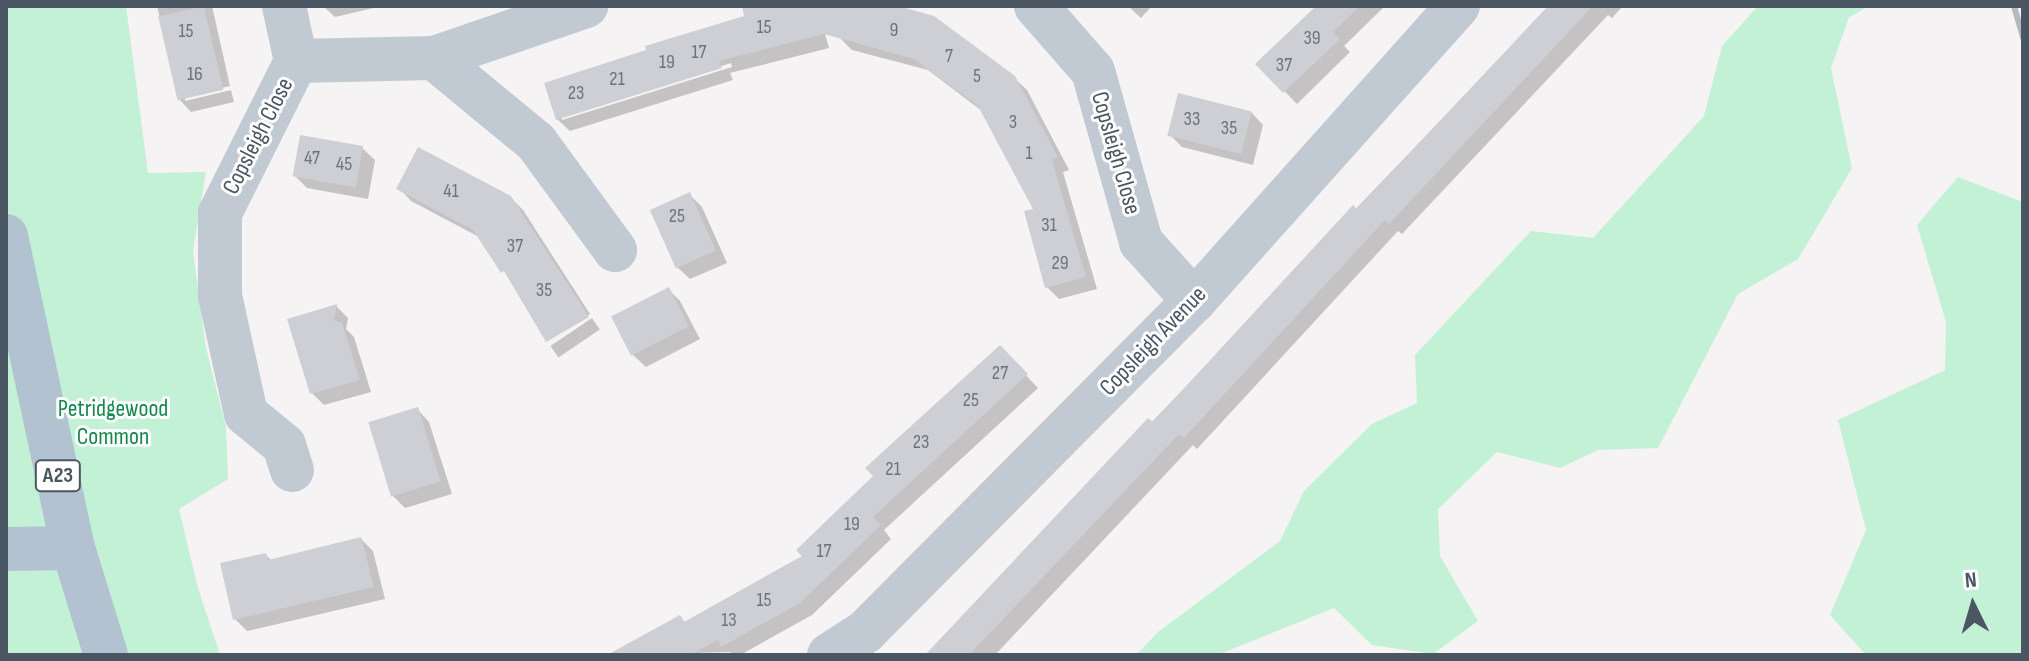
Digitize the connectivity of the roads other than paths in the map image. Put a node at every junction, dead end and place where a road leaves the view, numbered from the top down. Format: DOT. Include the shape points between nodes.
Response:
graph roads {
  1 [pos="284,6"];
  2 [pos="586,6"];
  3 [pos="1036,6"];
  4 [pos="1458,6"];
  5 [pos="434,58"];
  6 [pos="296,61"];
  7 [pos="6,236"];
  8 [pos="615,250"];
  9 [pos="1194,301"];
  10 [pos="292,470"];
  11 [pos="73,548"];
  12 [pos="6,549"];
  13 [pos="106,655"];
  14 [pos="829,655"];
  1 -- 6 [label="street"];
  2 -- 5 [label="street, Copsleigh Close"];
  3 -- 9 [label="street, Copsleigh Close" via="1093,71 1141,242"];
  4 -- 9 [label="street, Copsleigh Avenue"];
  5 -- 6 [label="street, Copsleigh Close"];
  5 -- 8 [label="street" via="536,142"];
  6 -- 10 [label="street, Copsleigh Close" via="220,213 220,296 246,414 284,445"];
  7 -- 11 [label="main road, A23"];
  9 -- 14 [label="street, Copsleigh Avenue" via="865,632"];
  11 -- 12 [label="main road"];
  11 -- 13 [label="main road, A23"];
}
